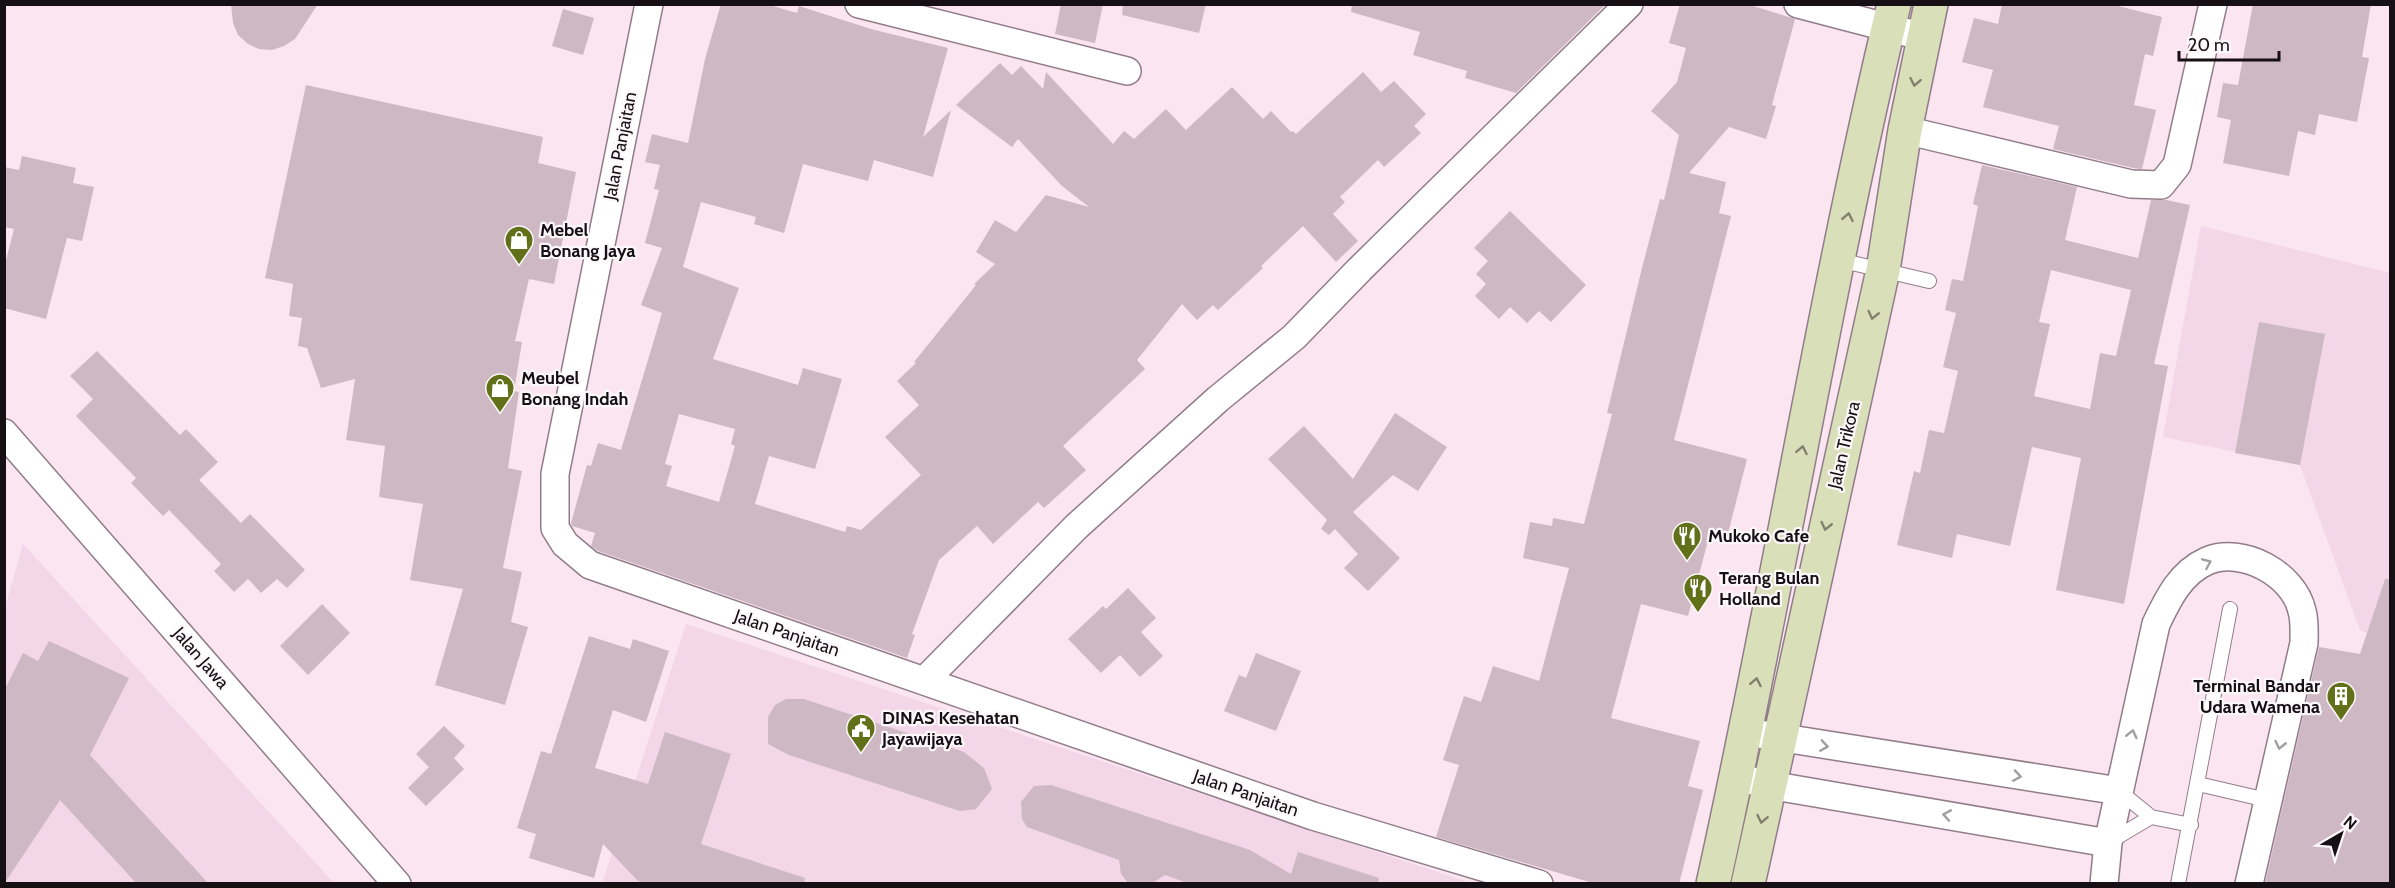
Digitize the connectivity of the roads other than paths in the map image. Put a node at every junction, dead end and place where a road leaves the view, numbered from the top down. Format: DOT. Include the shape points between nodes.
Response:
graph roads {
  1 [pos="649,4"];
  2 [pos="859,4"];
  3 [pos="1629,4"];
  4 [pos="1798,4"];
  5 [pos="1931,4"];
  6 [pos="2213,4"];
  7 [pos="1891,17"];
  8 [pos="1924,37"];
  9 [pos="1127,71"];
  10 [pos="1905,130"];
  11 [pos="1839,260"];
  12 [pos="1883,270"];
  13 [pos="1929,281"];
  14 [pos="4,433"];
  15 [pos="2230,609"];
  16 [pos="925,680"];
  17 [pos="1746,732"];
  18 [pos="1779,739"];
  19 [pos="1737,777"];
  20 [pos="2198,784"];
  21 [pos="1769,785"];
  22 [pos="2119,791"];
  23 [pos="2267,800"];
  24 [pos="2151,817"];
  25 [pos="2191,825"];
  26 [pos="2108,843"];
  27 [pos="397,884"];
  28 [pos="1539,884"];
  29 [pos="1713,884"];
  30 [pos="1748,884"];
  31 [pos="2104,884"];
  32 [pos="2178,884"];
  33 [pos="2249,884"];
  1 -- 16 [label="street, Jalan Panjaitan" via="555,474 555,528 565,544 590,565"];
  2 -- 9 [label="street"];
  3 -- 16 [label="street" via="1294,337 1218,399 1077,526"];
  4 -- 7 [label="street"];
  5 -- 8 [label="main road, Jalan Trikora"];
  6 -- 10 [label="street" via="2177,165 2161,185 2131,183"];
  7 -- 8 [label="street"];
  11 -- 7 [label="main road, one-way"];
  8 -- 10 [label="main road, Jalan Trikora, one-way"];
  10 -- 12 [label="main road, Jalan Trikora"];
  11 -- 12 [label="lane"];
  17 -- 11 [label="main road, one-way"];
  12 -- 13 [label="lane"];
  12 -- 18 [label="main road, Jalan Trikora, one-way"];
  14 -- 27 [label="street, Jalan Jawa"];
  15 -- 20 [label="lane"];
  16 -- 28 [label="street, Jalan Panjaitan" via="1313,816"];
  17 -- 18 [label="street"];
  17 -- 19 [label="main road"];
  18 -- 21 [label="main road, Jalan Trikora"];
  18 -- 22 [label="street, one-way"];
  19 -- 21 [label="street"];
  19 -- 29 [label="main road"];
  20 -- 23 [label="lane"];
  20 -- 25 [label="lane"];
  26 -- 21 [label="street, one-way"];
  21 -- 30 [label="main road, Jalan Trikora, one-way"];
  22 -- 23 [label="street, one-way" via="2157,624 2170,594 2190,572 2208,561 2236,556 2255,560 2272,572 2292,589 2302,610 2304,643"];
  22 -- 24 [label="lane"];
  22 -- 26 [label="street"];
  23 -- 33 [label="street"];
  24 -- 25 [label="lane"];
  24 -- 26 [label="lane"];
  25 -- 32 [label="lane"];
  26 -- 31 [label="street"];
}
